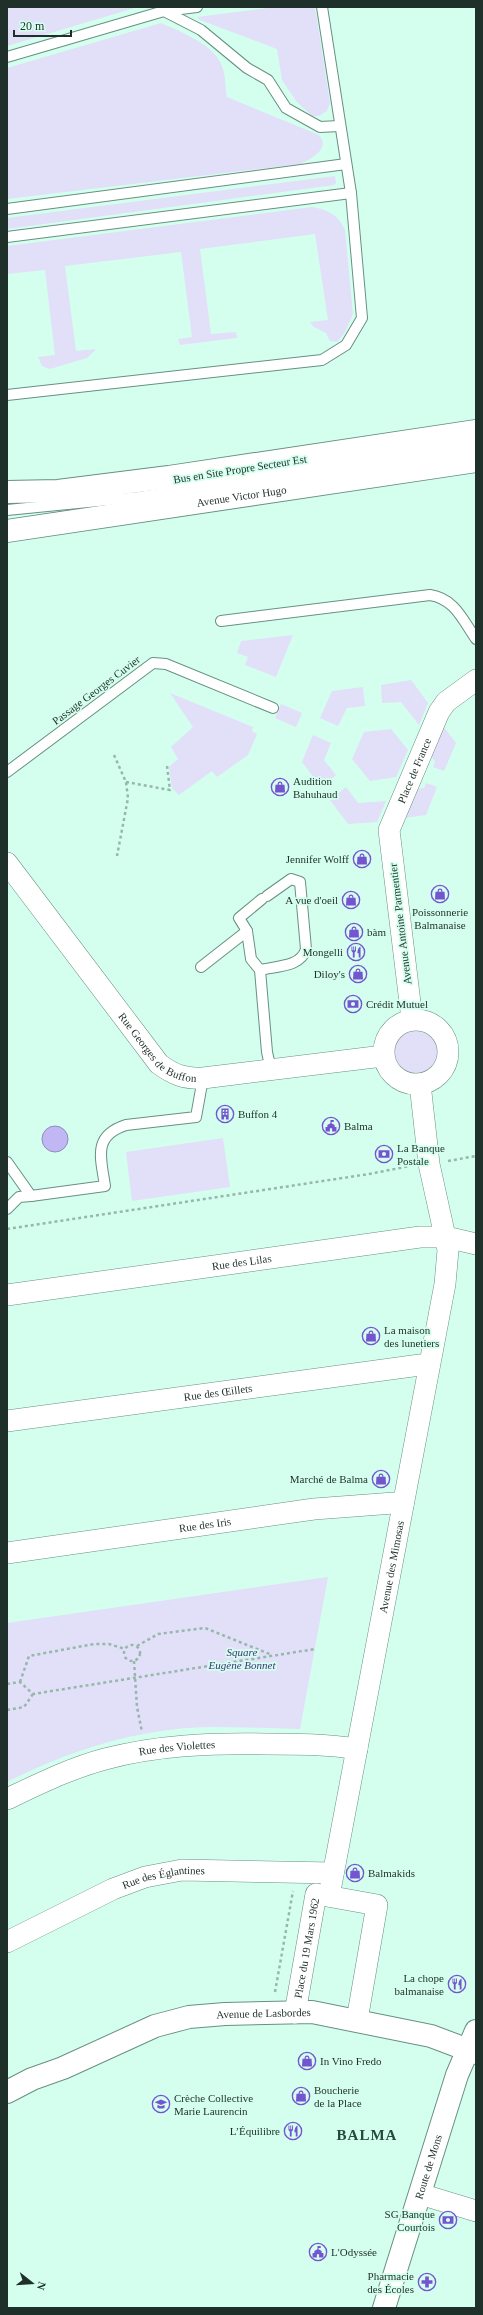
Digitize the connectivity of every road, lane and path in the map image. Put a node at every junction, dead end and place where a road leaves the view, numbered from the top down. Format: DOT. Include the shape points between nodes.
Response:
graph roads {
  1 [pos="197,7"];
  2 [pos="322,7"];
  3 [pos="164,11"];
  4 [pos="7,57"];
  5 [pos="339,126"];
  6 [pos="346,164"];
  7 [pos="351,193"];
  8 [pos="7,209"];
  9 [pos="7,237"];
  10 [pos="7,394"];
  11 [pos="476,431"];
  12 [pos="476,446"];
  13 [pos="476,461"];
  14 [pos="7,492"];
  15 [pos="7,510"];
  16 [pos="7,531"];
  17 [pos="220,621"];
  18 [pos="476,639"];
  19 [pos="476,680"];
  20 [pos="273,708"];
  21 [pos="114,755"];
  22 [pos="167,766"];
  23 [pos="7,772"];
  24 [pos="126,782"];
  25 [pos="389,830"];
  26 [pos="118,856"];
  27 [pos="7,863"];
  28 [pos="247,931"];
  29 [pos="200,967"];
  30 [pos="260,970"];
  31 [pos="412,1019"];
  32 [pos="383,1056"];
  33 [pos="271,1070"];
  34 [pos="204,1078"];
  35 [pos="420,1084"];
  36 [pos="476,1156"];
  37 [pos="7,1162"];
  38 [pos="430,1164"];
  39 [pos="31,1196"];
  40 [pos="7,1209"];
  41 [pos="7,1229"];
  42 [pos="446,1237"];
  43 [pos="476,1244"];
  44 [pos="7,1296"];
  45 [pos="430,1366"];
  46 [pos="7,1421"];
  47 [pos="403,1504"];
  48 [pos="7,1553"];
  49 [pos="137,1646"];
  50 [pos="124,1649"];
  51 [pos="315,1649"];
  52 [pos="273,1655"];
  53 [pos="134,1661"];
  54 [pos="134,1677"];
  55 [pos="20,1682"];
  56 [pos="7,1684"];
  57 [pos="33,1694"];
  58 [pos="7,1710"];
  59 [pos="143,1734"];
  60 [pos="357,1749"];
  61 [pos="7,1800"];
  62 [pos="303,1871"];
  63 [pos="333,1873"];
  64 [pos="329,1896"];
  65 [pos="7,1942"];
  66 [pos="286,2013"];
  67 [pos="356,2020"];
  68 [pos="474,2045"];
  69 [pos="63,2068"];
  70 [pos="7,2092"];
  71 [pos="7,2108"];
  72 [pos="420,2194"];
  73 [pos="476,2212"];
  74 [pos="384,2308"];
  1 -- 3 [label="lane"];
  2 -- 5 [label="lane"];
  3 -- 4 [label="lane"];
  3 -- 5 [label="lane" via="201,30 247,68 268,80 286,108 320,126"];
  5 -- 6 [label="lane"];
  6 -- 7 [label="lane"];
  6 -- 8 [label="lane"];
  7 -- 9 [label="lane"];
  7 -- 10 [label="lane" via="362,318 346,345 322,360"];
  11 -- 14 [label="street" via="169,477 58,491"];
  12 -- 15 [label="lane, Bus en Site Propre Secteur Est" via="139,496"];
  13 -- 16 [label="street, Avenue Victor Hugo"];
  17 -- 18 [label="lane" via="430,595 451,602"];
  19 -- 25 [label="street, Place de France" via="446,702 439,712"];
  20 -- 23 [label="lane, Passage Georges Cuvier" via="166,664 153,663"];
  21 -- 24 [label="path"];
  22 -- 24 [label="path" via="170,790"];
  24 -- 26 [label="path" via="128,798"];
  25 -- 31 [label="street, Avenue Antoine Parmentier"];
  27 -- 34 [label="street, Rue Georges de Buffon" via="159,1064 179,1077"];
  28 -- 29 [label="lane"];
  28 -- 30 [label="lane" via="251,959"];
  28 -- 30 [label="lane" via="239,918 291,879 300,882 306,949 304,957 296,962"];
  30 -- 33 [label="lane" via="267,1052"];
  31 -- 32 [label="street" via="393,1028 384,1046"];
  31 -- 35 [label="street" via="428,1021 436,1026 446,1039 448,1047 445,1067 430,1081"];
  32 -- 33 [label="street, Rue Georges de Buffon"];
  32 -- 35 [label="street" via="396,1078 407,1083"];
  33 -- 34 [label="street, Rue Georges de Buffon"];
  34 -- 39 [label="lane" via="196,1117 126,1125 105,1138 100,1150 105,1186"];
  35 -- 38 [label="street"];
  36 -- 38 [label="path"];
  37 -- 39 [label="lane"];
  38 -- 41 [label="path"];
  38 -- 42 [label="street"];
  39 -- 40 [label="lane" via="19,1197"];
  42 -- 43 [label="street, Rue des Lilas"];
  42 -- 44 [label="street, Rue des Lilas" via="420,1237"];
  42 -- 45 [label="street, Avenue des Mimosas" via="448,1250 445,1284"];
  45 -- 46 [label="street, Rue des Œillets" via="327,1376"];
  45 -- 47 [label="street, Avenue des Mimosas"];
  47 -- 48 [label="street, Rue des Iris" via="342,1506"];
  47 -- 60 [label="street, Avenue des Mimosas"];
  49 -- 50 [label="path" via="128,1645"];
  49 -- 52 [label="path" via="158,1634 205,1628"];
  49 -- 53 [label="path" via="140,1656"];
  50 -- 53 [label="path" via="126,1659"];
  50 -- 55 [label="path" via="109,1644 94,1644 29,1656"];
  51 -- 52 [label="path"];
  52 -- 54 [label="path"];
  53 -- 54 [label="path"];
  54 -- 57 [label="path"];
  54 -- 59 [label="path"];
  55 -- 56 [label="path"];
  55 -- 57 [label="path"];
  57 -- 58 [label="path" via="24,1707"];
  60 -- 61 [label="street, Rue des Violettes" via="286,1744 238,1744 185,1745 144,1750 104,1759 60,1774"];
  60 -- 63 [label="street, Avenue des Mimosas"];
  62 -- 63 [label="street, Rue des Églantines"];
  62 -- 65 [label="street, Rue des Églantines" via="182,1870 145,1877 113,1889"];
  62 -- 66 [label="path" via="294,1881 275,1987"];
  63 -- 64 [label="street, Avenue des Mimosas"];
  64 -- 66 [label="street, Place du 19 Mars 1962" via="316,1894"];
  64 -- 67 [label="street, Place du 19 Mars 1962" via="377,1905"];
  66 -- 67 [label="street, Avenue de Lasbordes" via="312,2012"];
  66 -- 69 [label="street, Avenue de Lasbordes" via="189,2017 155,2026"];
  67 -- 68 [label="street, Avenue de Lasbordes"];
  68 -- 72 [label="street, Route de Mons" via="457,2075"];
  69 -- 70 [label="street, Avenue de Lasbordes" via="32,2079"];
  69 -- 71 [label="street, Avenue de Lasbordes" via="36,2092"];
  72 -- 73 [label="street"];
  72 -- 74 [label="street, Route de Mons"];
}
